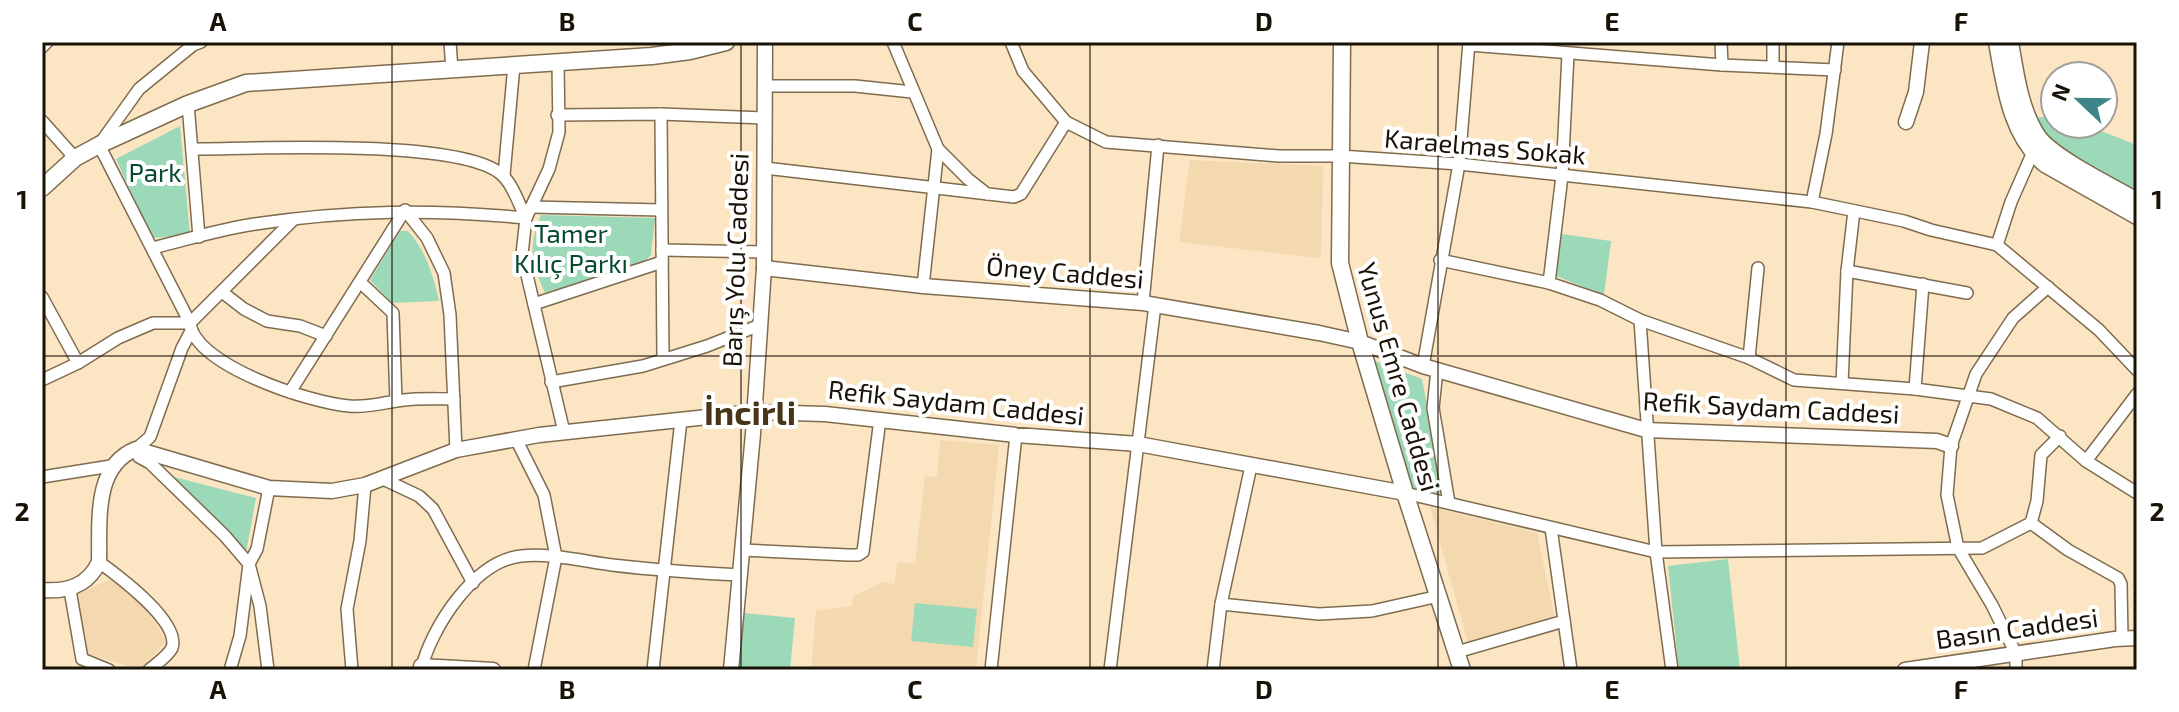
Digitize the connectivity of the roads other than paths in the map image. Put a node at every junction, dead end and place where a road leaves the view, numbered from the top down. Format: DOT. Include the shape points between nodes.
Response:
graph roads {
  1 [pos="47,42"];
  2 [pos="201,42"];
  3 [pos="450,42"];
  4 [pos="726,42"];
  5 [pos="765,42"];
  6 [pos="893,42"];
  7 [pos="1011,42"];
  8 [pos="1342,42"];
  9 [pos="1721,42"];
  10 [pos="1773,42"];
  11 [pos="1838,42"];
  12 [pos="1922,42"];
  13 [pos="1997,42"];
  14 [pos="2010,42"];
  15 [pos="1469,44"];
  16 [pos="42,47"];
  17 [pos="650,49"];
  18 [pos="1568,54"];
  19 [pos="558,63"];
  20 [pos="514,65"];
  21 [pos="1722,65"];
  22 [pos="1773,67"];
  23 [pos="452,70"];
  24 [pos="1835,70"];
  25 [pos="765,86"];
  26 [pos="912,92"];
  27 [pos="188,104"];
  28 [pos="661,114"];
  29 [pos="557,115"];
  30 [pos="765,118"];
  31 [pos="42,121"];
  32 [pos="1066,122"];
  33 [pos="1906,122"];
  34 [pos="99,145"];
  35 [pos="1158,145"];
  36 [pos="192,149"];
  37 [pos="938,149"];
  38 [pos="2033,152"];
  39 [pos="1340,156"];
  40 [pos="75,158"];
  41 [pos="1459,164"];
  42 [pos="765,168"];
  43 [pos="504,175"];
  44 [pos="1562,176"];
  45 [pos="935,187"];
  46 [pos="42,188"];
  47 [pos="988,195"];
  48 [pos="2137,201"];
  49 [pos="1812,202"];
  50 [pos="405,210"];
  51 [pos="661,210"];
  52 [pos="1854,211"];
  53 [pos="528,213"];
  54 [pos="2137,216"];
  55 [pos="294,219"];
  56 [pos="199,237"];
  57 [pos="1997,245"];
  58 [pos="152,248"];
  59 [pos="764,252"];
  60 [pos="662,256"];
  61 [pos="1440,260"];
  62 [pos="764,268"];
  63 [pos="1758,268"];
  64 [pos="1847,271"];
  65 [pos="360,282"];
  66 [pos="1549,283"];
  67 [pos="1923,284"];
  68 [pos="923,286"];
  69 [pos="2048,287"];
  70 [pos="222,292"];
  71 [pos="1967,293"];
  72 [pos="42,297"];
  73 [pos="534,304"];
  74 [pos="1149,304"];
  75 [pos="1640,320"];
  76 [pos="760,325"];
  77 [pos="191,327"];
  78 [pos="326,336"];
  79 [pos="1360,342"];
  80 [pos="1749,358"];
  81 [pos="663,359"];
  82 [pos="78,363"];
  83 [pos="1430,368"];
  84 [pos="2137,370"];
  85 [pos="42,380"];
  86 [pos="551,382"];
  87 [pos="1842,383"];
  88 [pos="1915,389"];
  89 [pos="290,392"];
  90 [pos="2137,394"];
  91 [pos="1969,397"];
  92 [pos="454,399"];
  93 [pos="396,401"];
  94 [pos="754,412"];
  95 [pos="880,419"];
  96 [pos="681,420"];
  97 [pos="1646,430"];
  98 [pos="564,432"];
  99 [pos="1016,435"];
  100 [pos="2060,436"];
  101 [pos="516,439"];
  102 [pos="1138,444"];
  103 [pos="1951,446"];
  104 [pos="136,449"];
  105 [pos="456,450"];
  106 [pos="2086,461"];
  107 [pos="111,466"];
  108 [pos="1251,466"];
  109 [pos="42,477"];
  110 [pos="383,479"];
  111 [pos="365,485"];
  112 [pos="269,488"];
  113 [pos="1405,493"];
  114 [pos="2137,493"];
  115 [pos="1449,503"];
  116 [pos="2031,523"];
  117 [pos="1551,528"];
  118 [pos="1958,548"];
  119 [pos="743,550"];
  120 [pos="1656,552"];
  121 [pos="556,557"];
  122 [pos="99,562"];
  123 [pos="249,564"];
  124 [pos="664,571"];
  125 [pos="741,575"];
  126 [pos="473,583"];
  127 [pos="42,590"];
  128 [pos="70,590"];
  129 [pos="1439,596"];
  130 [pos="1221,604"];
  131 [pos="1564,621"];
  132 [pos="2130,638"];
  133 [pos="1457,652"];
  134 [pos="2016,654"];
  135 [pos="421,668"];
  136 [pos="106,670"];
  137 [pos="149,670"];
  138 [pos="230,670"];
  139 [pos="268,670"];
  140 [pos="352,670"];
  141 [pos="493,670"];
  142 [pos="534,670"];
  143 [pos="653,670"];
  144 [pos="731,670"];
  145 [pos="991,670"];
  146 [pos="1110,670"];
  147 [pos="1213,670"];
  148 [pos="1462,670"];
  149 [pos="1571,670"];
  150 [pos="1672,670"];
  151 [pos="1905,670"];
  152 [pos="2016,670"];
  1 -- 16 [label="street"];
  2 -- 34 [label="street" via="139,89"];
  3 -- 23 [label="street"];
  4 -- 17 [label="main road" via="690,51"];
  5 -- 25 [label="street, Barış Yolu Caddesi"];
  6 -- 26 [label="street"];
  7 -- 32 [label="street, Karaelmas Sokak" via="1023,71"];
  8 -- 39 [label="main road, Yunus Emre Caddesi"];
  9 -- 21 [label="street"];
  10 -- 22 [label="street"];
  11 -- 24 [label="street"];
  12 -- 33 [label="street"];
  13 -- 38 [label="main road" via="2006,91"];
  14 -- 48 [label="main road" via="2018,86 2037,136"];
  15 -- 18 [label="street"];
  15 -- 41 [label="street"];
  17 -- 19 [label="main road"];
  18 -- 21 [label="street"];
  18 -- 44 [label="street"];
  19 -- 20 [label="main road"];
  19 -- 29 [label="street"];
  20 -- 23 [label="main road"];
  20 -- 43 [label="street"];
  21 -- 22 [label="street"];
  22 -- 24 [label="street"];
  23 -- 27 [label="main road" via="246,83"];
  24 -- 49 [label="street"];
  25 -- 26 [label="street"];
  25 -- 30 [label="street, Barış Yolu Caddesi"];
  26 -- 37 [label="street"];
  27 -- 34 [label="main road"];
  27 -- 36 [label="street"];
  28 -- 29 [label="street"];
  28 -- 30 [label="street"];
  28 -- 51 [label="street"];
  29 -- 53 [label="street" via="559,132 549,169"];
  30 -- 42 [label="street, Barış Yolu Caddesi"];
  31 -- 40 [label="street"];
  32 -- 35 [label="street, Karaelmas Sokak" via="1106,142"];
  32 -- 47 [label="street" via="1021,194"];
  34 -- 40 [label="main road"];
  34 -- 58 [label="street"];
  35 -- 39 [label="street, Karaelmas Sokak"];
  35 -- 74 [label="street"];
  36 -- 43 [label="street" via="391,149 481,162"];
  36 -- 56 [label="street"];
  37 -- 45 [label="street"];
  37 -- 47 [label="street"];
  38 -- 54 [label="main road"];
  38 -- 57 [label="street"];
  39 -- 41 [label="street, Karaelmas Sokak"];
  39 -- 79 [label="main road, Yunus Emre Caddesi" via="1340,263"];
  40 -- 46 [label="main road"];
  41 -- 44 [label="street, Karaelmas Sokak"];
  41 -- 61 [label="street"];
  42 -- 45 [label="street"];
  42 -- 59 [label="street, Barış Yolu Caddesi"];
  43 -- 53 [label="street"];
  44 -- 49 [label="street, Karaelmas Sokak"];
  44 -- 66 [label="street"];
  45 -- 47 [label="street"];
  45 -- 68 [label="street"];
  49 -- 52 [label="street, Karaelmas Sokak"];
  50 -- 53 [label="street"];
  50 -- 55 [label="street"];
  50 -- 65 [label="street"];
  50 -- 92 [label="street" via="444,273"];
  51 -- 53 [label="street"];
  51 -- 60 [label="street"];
  52 -- 57 [label="street, Karaelmas Sokak"];
  52 -- 64 [label="street"];
  53 -- 73 [label="street" via="522,254"];
  55 -- 56 [label="street"];
  55 -- 70 [label="street"];
  56 -- 58 [label="street"];
  57 -- 69 [label="street"];
  58 -- 77 [label="street"];
  59 -- 60 [label="street"];
  59 -- 62 [label="street, Barış Yolu Caddesi"];
  60 -- 73 [label="street"];
  60 -- 81 [label="street"];
  61 -- 66 [label="street"];
  61 -- 83 [label="street"];
  62 -- 68 [label="street, Öney Caddesi"];
  62 -- 76 [label="street, Barış Yolu Caddesi"];
  63 -- 80 [label="street"];
  64 -- 67 [label="street"];
  64 -- 87 [label="street"];
  65 -- 78 [label="street"];
  65 -- 93 [label="street" via="393,313"];
  66 -- 75 [label="street"];
  67 -- 71 [label="street"];
  67 -- 88 [label="street"];
  68 -- 74 [label="street, Öney Caddesi"];
  69 -- 84 [label="street"];
  69 -- 91 [label="street" via="2013,318 1976,374"];
  70 -- 77 [label="street"];
  70 -- 78 [label="street" via="267,321"];
  72 -- 82 [label="street"];
  73 -- 86 [label="street"];
  74 -- 79 [label="street, Öney Caddesi"];
  74 -- 102 [label="street"];
  75 -- 80 [label="street"];
  75 -- 97 [label="street"];
  76 -- 81 [label="street"];
  76 -- 94 [label="street, Barış Yolu Caddesi"];
  77 -- 82 [label="street" via="153,323"];
  77 -- 89 [label="street" via="239,373"];
  77 -- 104 [label="street" via="150,437"];
  78 -- 89 [label="street"];
  79 -- 83 [label="street, Refik Saydam Caddesi"];
  79 -- 113 [label="main road, Yunus Emre Caddesi"];
  80 -- 87 [label="street" via="1794,380"];
  81 -- 86 [label="street"];
  82 -- 85 [label="street"];
  83 -- 97 [label="street, Refik Saydam Caddesi"];
  83 -- 115 [label="street"];
  86 -- 98 [label="street"];
  87 -- 88 [label="street"];
  88 -- 91 [label="street"];
  89 -- 93 [label="street" via="345,406"];
  90 -- 106 [label="street"];
  91 -- 100 [label="street" via="1991,399 2037,418"];
  91 -- 103 [label="street"];
  92 -- 93 [label="street"];
  92 -- 105 [label="street"];
  94 -- 95 [label="street, Refik Saydam Caddesi"];
  94 -- 96 [label="street, Refik Saydam Caddesi"];
  94 -- 119 [label="street, Barış Yolu Caddesi"];
  95 -- 99 [label="street, Refik Saydam Caddesi"];
  95 -- 119 [label="street" via="863,552"];
  96 -- 98 [label="street, Refik Saydam Caddesi"];
  96 -- 124 [label="street"];
  97 -- 103 [label="street, Refik Saydam Caddesi" via="1937,441"];
  97 -- 120 [label="street"];
  98 -- 101 [label="street, Refik Saydam Caddesi"];
  99 -- 102 [label="street, Refik Saydam Caddesi"];
  99 -- 145 [label="street"];
  100 -- 106 [label="street"];
  100 -- 116 [label="street" via="2041,455"];
  101 -- 105 [label="street, Refik Saydam Caddesi"];
  101 -- 121 [label="street" via="544,495"];
  102 -- 108 [label="street, Refik Saydam Caddesi"];
  102 -- 146 [label="street"];
  103 -- 118 [label="street" via="1947,495"];
  104 -- 107 [label="street"];
  104 -- 112 [label="street, Refik Saydam Caddesi"];
  104 -- 123 [label="street"];
  105 -- 110 [label="street, Refik Saydam Caddesi"];
  106 -- 114 [label="street"];
  107 -- 109 [label="street"];
  107 -- 122 [label="street" via="104,481"];
  108 -- 113 [label="street, Refik Saydam Caddesi"];
  108 -- 130 [label="street"];
  110 -- 111 [label="street, Refik Saydam Caddesi"];
  110 -- 126 [label="street" via="433,509"];
  111 -- 112 [label="street, Refik Saydam Caddesi" via="332,491"];
  111 -- 140 [label="street" via="347,609"];
  112 -- 123 [label="street"];
  113 -- 115 [label="street"];
  113 -- 129 [label="main road, Yunus Emre Caddesi"];
  115 -- 117 [label="street"];
  116 -- 118 [label="street" via="1982,548"];
  116 -- 132 [label="street" via="2118,578"];
  117 -- 120 [label="street"];
  117 -- 131 [label="street"];
  118 -- 120 [label="street"];
  118 -- 134 [label="street"];
  119 -- 125 [label="street, Barış Yolu Caddesi"];
  120 -- 150 [label="street"];
  121 -- 124 [label="street"];
  121 -- 126 [label="street" via="521,556 499,562"];
  121 -- 142 [label="street"];
  122 -- 128 [label="street"];
  122 -- 137 [label="street" via="143,594 168,629 170,651"];
  123 -- 138 [label="street"];
  123 -- 139 [label="street"];
  124 -- 125 [label="street"];
  124 -- 143 [label="street"];
  125 -- 144 [label="street, Barış Yolu Caddesi"];
  126 -- 135 [label="street" via="444,613"];
  127 -- 128 [label="street"];
  128 -- 136 [label="street" via="82,659"];
  129 -- 130 [label="street" via="1372,611 1319,614"];
  129 -- 133 [label="main road, Yunus Emre Caddesi"];
  130 -- 147 [label="street"];
  131 -- 133 [label="street"];
  131 -- 149 [label="street"];
  132 -- 134 [label="street, Basın Caddesi"];
  133 -- 148 [label="main road, Yunus Emre Caddesi"];
  134 -- 151 [label="street, Basın Caddesi"];
  134 -- 152 [label="street"];
  135 -- 141 [label="street"];
}
